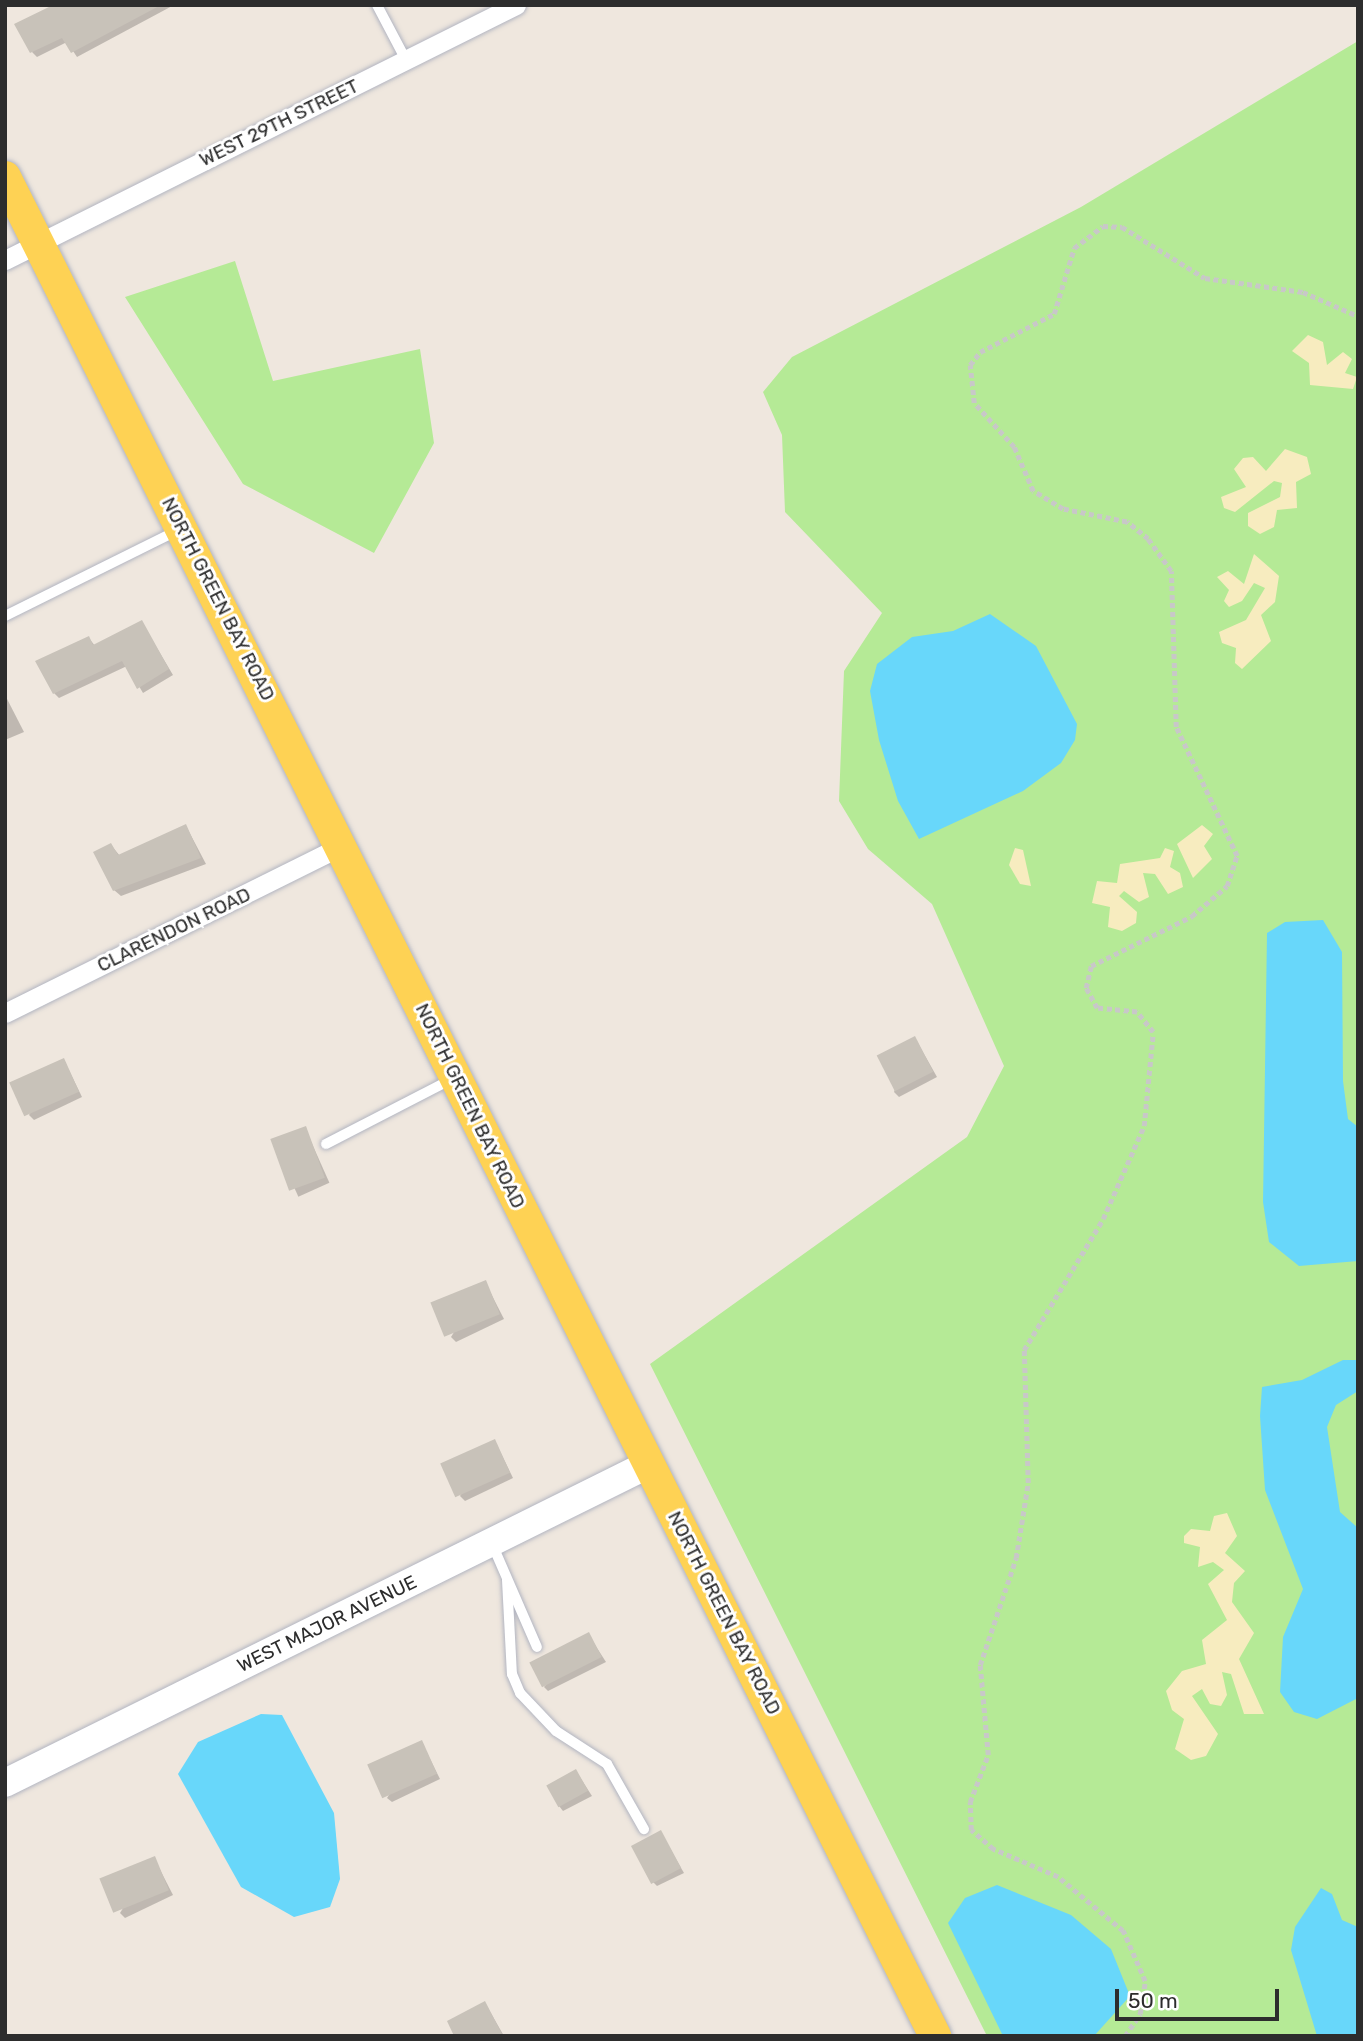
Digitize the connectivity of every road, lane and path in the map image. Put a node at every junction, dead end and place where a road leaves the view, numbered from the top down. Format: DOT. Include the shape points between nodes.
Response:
graph roads {
  1 [pos="377,5"];
  2 [pos="516,5"];
  3 [pos="406,60"];
  4 [pos="5,177"];
  5 [pos="41,242"];
  6 [pos="5,260"];
  7 [pos="1358,316"];
  8 [pos="182,528"];
  9 [pos="5,616"];
  10 [pos="342,846"];
  11 [pos="5,1013"];
  12 [pos="456,1077"];
  13 [pos="326,1144"];
  14 [pos="649,1464"];
  15 [pos="491,1542"];
  16 [pos="508,1580"];
  17 [pos="537,1647"];
  18 [pos="5,1783"];
  19 [pos="644,1829"];
  20 [pos="935,2036"];
  21 [pos="1125,2036"];
  1 -- 3 [label="lane"];
  2 -- 3 [label="street, WEST 29TH STREET"];
  3 -- 5 [label="street, WEST 29TH STREET"];
  4 -- 5 [label="main road, NORTH GREEN BAY ROAD"];
  5 -- 6 [label="street, WEST 29TH STREET"];
  5 -- 8 [label="main road, NORTH GREEN BAY ROAD"];
  7 -- 21 [label="path" via="1303,292 1205,278 1122,227 1103,226 1074,248 1054,314 981,352 969,378 980,415 1014,447 1033,491 1058,508 1127,522 1171,571 1176,727 1237,856 1227,886 1192,916 1091,966 1086,988 1097,1008 1137,1013 1153,1032 1143,1126 1103,1219 1024,1350 1028,1483 1016,1558 980,1665 988,1755 970,1802 971,1830 993,1849 1058,1877 1123,1931 1145,1981 1140,2014"];
  8 -- 9 [label="lane"];
  8 -- 10 [label="main road, NORTH GREEN BAY ROAD"];
  10 -- 11 [label="street, CLARENDON ROAD"];
  10 -- 12 [label="main road, NORTH GREEN BAY ROAD"];
  12 -- 13 [label="lane"];
  12 -- 14 [label="main road, NORTH GREEN BAY ROAD"];
  14 -- 15 [label="street, WEST MAJOR AVENUE"];
  14 -- 20 [label="main road, NORTH GREEN BAY ROAD"];
  15 -- 16 [label="lane"];
  15 -- 18 [label="street, WEST MAJOR AVENUE"];
  16 -- 17 [label="lane"];
  16 -- 19 [label="lane" via="512,1674 520,1693 556,1731 607,1764"];
}
